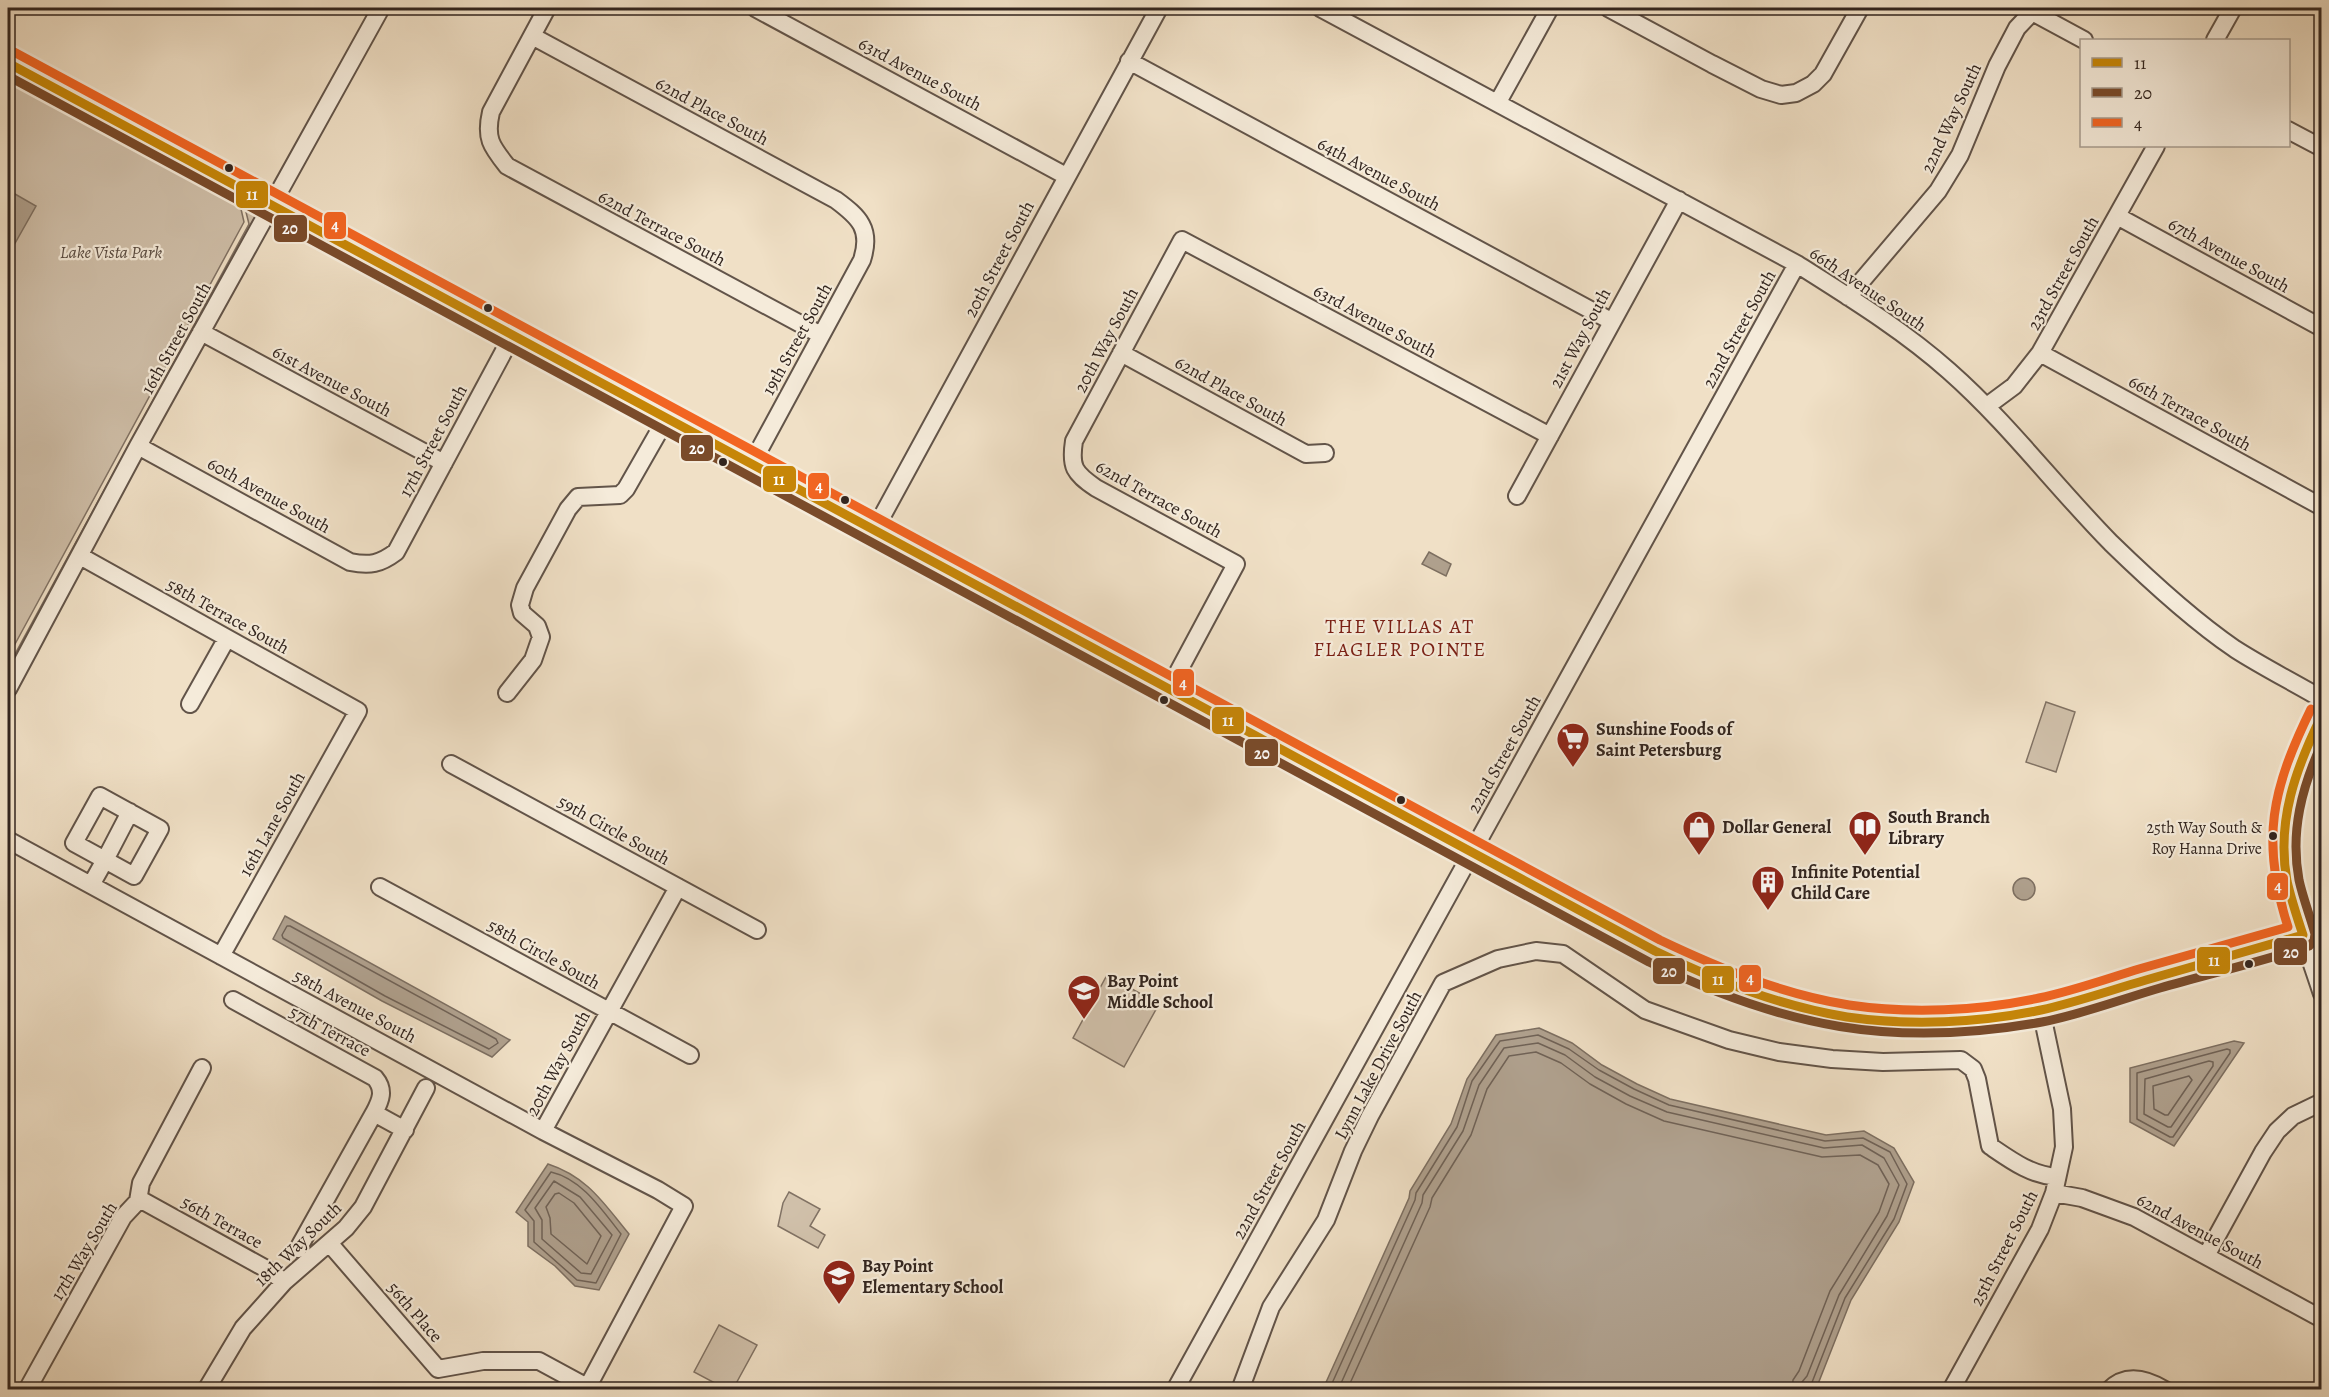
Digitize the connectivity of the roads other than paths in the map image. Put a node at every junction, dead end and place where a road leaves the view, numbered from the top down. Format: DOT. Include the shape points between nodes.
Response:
graph roads {
  1 [pos="381,8"];
  2 [pos="547,8"];
  3 [pos="754,8"];
  4 [pos="1159,8"];
  5 [pos="1320,8"];
  6 [pos="1550,8"];
  7 [pos="1608,8"];
  8 [pos="1860,8"];
  9 [pos="2233,8"];
  10 [pos="2031,9"];
  11 [pos="532,36"];
  12 [pos="2082,39"];
  13 [pos="2216,39"];
  14 [pos="1129,61"];
  15 [pos="8,63"];
  16 [pos="1497,102"];
  17 [pos="2290,131"];
  18 [pos="2155,147"];
  19 [pos="2322,148"];
  20 [pos="1066,176"];
  21 [pos="1679,200"];
  22 [pos="272,206"];
  23 [pos="2117,216"];
  24 [pos="864,230"];
  25 [pos="1182,240"];
  26 [pos="1797,264"];
  27 [pos="1848,297"];
  28 [pos="1611,321"];
  29 [pos="2322,328"];
  30 [pos="201,332"];
  31 [pos="821,335"];
  32 [pos="512,336"];
  33 [pos="1121,353"];
  34 [pos="2040,353"];
  35 [pos="1987,406"];
  36 [pos="666,419"];
  37 [pos="1550,436"];
  38 [pos="138,446"];
  39 [pos="1325,453"];
  40 [pos="1071,460"];
  41 [pos="444,463"];
  42 [pos="751,465"];
  43 [pos="1517,496"];
  44 [pos="2322,507"];
  45 [pos="874,531"];
  46 [pos="80,556"];
  47 [pos="384,561"];
  48 [pos="227,638"];
  49 [pos="8,689"];
  50 [pos="1169,689"];
  51 [pos="507,693"];
  52 [pos="2322,699"];
  53 [pos="190,704"];
  54 [pos="358,711"];
  55 [pos="2322,714"];
  56 [pos="452,764"];
  57 [pos="130,813"];
  58 [pos="8,840"];
  59 [pos="1471,852"];
  60 [pos="105,860"];
  61 [pos="91,885"];
  62 [pos="380,887"];
  63 [pos="678,887"];
  64 [pos="757,930"];
  65 [pos="2322,930"];
  66 [pos="2303,935"];
  67 [pos="221,956"];
  68 [pos="2322,994"];
  69 [pos="232,1000"];
  70 [pos="2041,1010"];
  71 [pos="608,1011"];
  72 [pos="690,1055"];
  73 [pos="202,1068"];
  74 [pos="426,1088"];
  75 [pos="2322,1102"];
  76 [pos="374,1113"];
  77 [pos="405,1130"];
  78 [pos="543,1131"];
  79 [pos="2056,1185"];
  80 [pos="138,1201"];
  81 [pos="330,1244"];
  82 [pos="298,1249"];
  83 [pos="2206,1256"];
  84 [pos="284,1282"];
  85 [pos="2322,1319"];
  86 [pos="586,1388"];
  87 [pos="27,1389"];
  88 [pos="206,1389"];
  89 [pos="1175,1389"];
  90 [pos="1240,1389"];
  91 [pos="1951,1389"];
  92 [pos="2109,1389"];
  93 [pos="2165,1389"];
  1 -- 22 [label="street, 16th Street South"];
  2 -- 11 [label="street"];
  3 -- 20 [label="street, 63rd Avenue South"];
  4 -- 14 [label="street, 20th Street South"];
  5 -- 16 [label="street, 66th Avenue South"];
  6 -- 16 [label="street"];
  7 -- 8 [label="street" via="1761,89 1781,95 1796,93 1823,74"];
  9 -- 13 [label="street"];
  10 -- 12 [label="street"];
  10 -- 27 [label="street, 22nd Way South" via="1997,66 1960,154 1938,191"];
  11 -- 24 [label="street, 62nd Place South" via="836,200 856,215"];
  11 -- 31 [label="street, 62nd Terrace South" via="491,112 487,129 492,147 507,166"];
  14 -- 20 [label="street, 20th Street South"];
  14 -- 28 [label="street, 64th Avenue South"];
  15 -- 22 [label="street"];
  16 -- 21 [label="street, 66th Avenue South"];
  17 -- 19 [label="street"];
  18 -- 23 [label="street, 23rd Street South"];
  20 -- 45 [label="street, 20th Street South"];
  21 -- 26 [label="street, 66th Avenue South"];
  21 -- 28 [label="street, 21st Way South"];
  22 -- 30 [label="street, 16th Street South"];
  22 -- 32 [label="street"];
  23 -- 29 [label="street, 67th Avenue South"];
  23 -- 34 [label="street, 23rd Street South"];
  24 -- 31 [label="street, 19th Street South" via="867,245 862,260"];
  25 -- 33 [label="street, 20th Way South"];
  25 -- 37 [label="street, 63rd Avenue South"];
  26 -- 27 [label="street, 66th Avenue South"];
  26 -- 59 [label="street, 22nd Street South"];
  27 -- 35 [label="street, 66th Avenue South" via="1948,370"];
  28 -- 37 [label="street, 21st Way South"];
  30 -- 38 [label="street, 16th Street South"];
  30 -- 41 [label="street, 61st Avenue South"];
  31 -- 42 [label="street, 19th Street South"];
  32 -- 36 [label="street"];
  32 -- 41 [label="street, 17th Street South"];
  33 -- 39 [label="street, 62nd Place South" via="1306,454"];
  33 -- 40 [label="street, 20th Way South" via="1074,441"];
  34 -- 35 [label="street, 23rd Street South" via="2014,386"];
  34 -- 44 [label="street, 66th Terrace South"];
  35 -- 52 [label="street, 66th Avenue South" via="2112,544 2183,609 2235,648"];
  36 -- 42 [label="street"];
  36 -- 51 [label="street" via="627,489 620,495 578,497 568,509 521,599 522,613 537,626 542,637 533,660"];
  37 -- 43 [label="street, 21st Way South"];
  38 -- 46 [label="street, 16th Street South"];
  38 -- 47 [label="street, 60th Avenue South" via="351,562 368,565"];
  40 -- 50 [label="street, 62nd Terrace South" via="1079,477 1096,488 1236,564"];
  41 -- 47 [label="street, 17th Street South" via="396,552"];
  42 -- 45 [label="street"];
  45 -- 50 [label="street"];
  46 -- 48 [label="street, 58th Terrace South"];
  46 -- 49 [label="street, 16th Street South"];
  48 -- 53 [label="street"];
  48 -- 54 [label="street, 58th Terrace South"];
  50 -- 59 [label="street"];
  54 -- 67 [label="street, 16th Lane South"];
  55 -- 66 [label="street" via="2296,767 2285,827 2286,874"];
  56 -- 63 [label="street, 59th Circle South"];
  57 -- 60 [label="street"];
  57 -- 60 [label="street" via="160,829 134,876"];
  57 -- 60 [label="street" via="100,796 74,843"];
  58 -- 61 [label="street, 58th Avenue South"];
  59 -- 70 [label="street" via="1700,974 1789,1005 1835,1015 1921,1022"];
  59 -- 89 [label="street, 22nd Street South"];
  60 -- 61 [label="street"];
  61 -- 67 [label="street, 58th Avenue South"];
  62 -- 71 [label="street, 58th Circle South"];
  63 -- 64 [label="street, 59th Circle South"];
  63 -- 71 [label="street, 20th Way South"];
  65 -- 66 [label="street"];
  66 -- 68 [label="street"];
  66 -- 70 [label="street"];
  67 -- 78 [label="street, 58th Avenue South"];
  69 -- 76 [label="street, 57th Terrace" via="375,1078 382,1095"];
  70 -- 79 [label="street, 25th Street South" via="2062,1109 2064,1147"];
  71 -- 72 [label="street, 58th Circle South"];
  71 -- 78 [label="street, 20th Way South"];
  73 -- 80 [label="street, 17th Way South" via="141,1183"];
  74 -- 77 [label="street, 18th Way South"];
  75 -- 83 [label="street" via="2293,1116 2277,1131"];
  76 -- 77 [label="street"];
  76 -- 82 [label="street, 57th Terrace"];
  77 -- 81 [label="street, 18th Way South" via="363,1207"];
  78 -- 86 [label="street, 58th Avenue South" via="684,1206"];
  79 -- 83 [label="street, 62nd Avenue South" via="2134,1217"];
  79 -- 90 [label="street, Lynn Lake Drive South" via="1990,1146 1977,1079 1973,1069 1961,1060 1883,1062 1779,1052 1729,1040 1646,1010 1563,954 1536,951 1498,959 1443,983 1370,1116 1326,1220 1271,1308"];
  79 -- 91 [label="street, 25th Street South" via="2040,1229"];
  80 -- 84 [label="street, 56th Terrace"];
  80 -- 87 [label="street, 17th Way South" via="123,1217"];
  81 -- 84 [label="street, 18th Way South"];
  81 -- 86 [label="street, 56th Place" via="438,1369 483,1361 539,1361"];
  83 -- 85 [label="street, 62nd Avenue South"];
  84 -- 88 [label="street, 18th Way South" via="243,1328"];
  92 -- 93 [label="street" via="2130,1378"];
}
